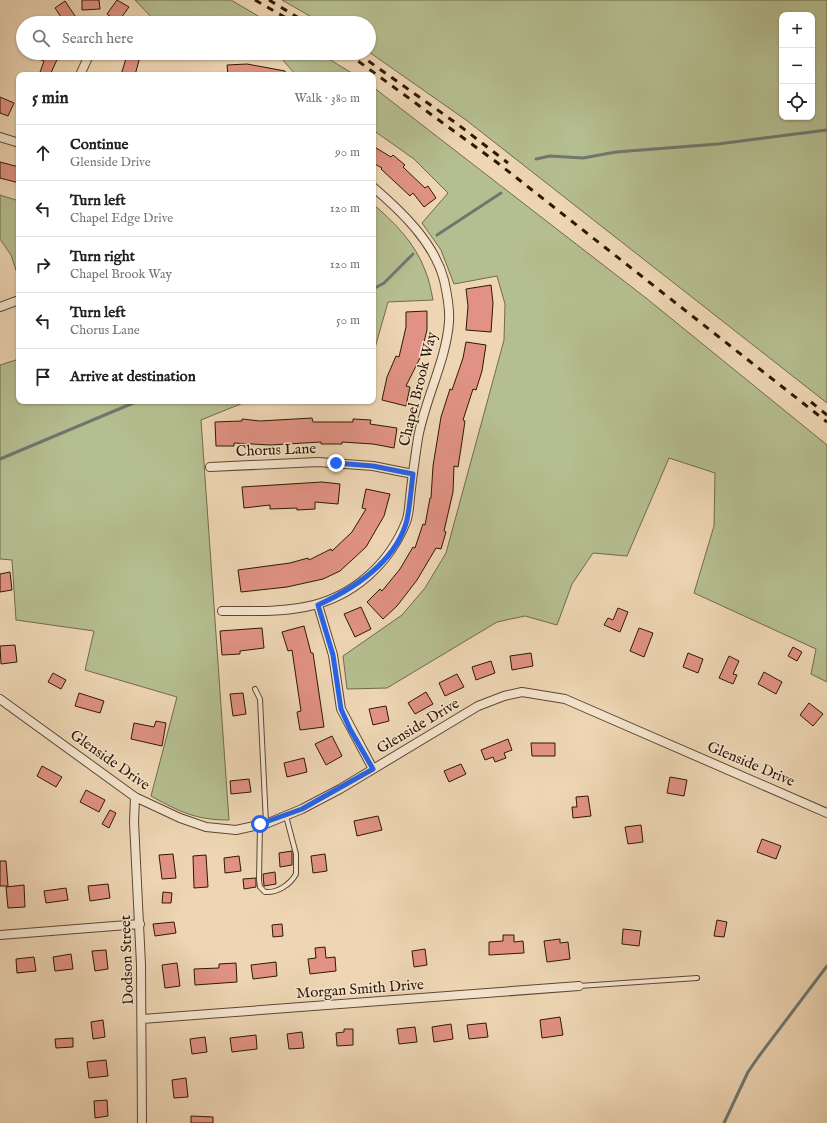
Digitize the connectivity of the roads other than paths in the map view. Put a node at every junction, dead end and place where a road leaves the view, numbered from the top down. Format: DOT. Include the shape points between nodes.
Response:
graph roads {
  1 [pos="87,60"];
  2 [pos="81,72"];
  3 [pos="0,137"];
  4 [pos="16,142"];
  5 [pos="376,190"];
  6 [pos="16,301"];
  7 [pos="0,306"];
  8 [pos="210,467"];
  9 [pos="413,474"];
  10 [pos="318,605"];
  11 [pos="222,611"];
  12 [pos="255,689"];
  13 [pos="0,699"];
  14 [pos="373,769"];
  15 [pos="135,797"];
  16 [pos="827,813"];
  17 [pos="286,815"];
  18 [pos="263,824"];
  19 [pos="140,924"];
  20 [pos="0,934"];
  21 [pos="697,978"];
  22 [pos="579,986"];
  23 [pos="142,1019"];
  24 [pos="142,1123"];
  1 -- 2 [label="street"];
  3 -- 4 [label="street"];
  5 -- 9 [label="street, Chapel Brook Way" via="419,233 436,261 448,299 450,321 446,341 418,437"];
  6 -- 7 [label="street"];
  8 -- 9 [label="street, Chorus Lane" via="318,462 373,466"];
  9 -- 10 [label="street, Chapel Brook Way" via="406,520 390,551 368,576 345,592"];
  10 -- 11 [label="street, Chapel Brook Way" via="286,611"];
  10 -- 14 [label="street" via="333,655 341,709"];
  12 -- 18 [label="lane" via="260,700"];
  13 -- 15 [label="street, Glenside Drive"];
  14 -- 16 [label="street, Glenside Drive" via="478,706 522,692 565,699"];
  14 -- 17 [label="street, Glenside Drive" via="340,789"];
  15 -- 18 [label="street, Glenside Drive" via="206,827 236,830"];
  15 -- 19 [label="street, Dodson Street"];
  17 -- 18 [label="street, Glenside Drive"];
  17 -- 18 [label="lane" via="296,854 296,874 285,886 272,892 265,892 260,888"];
  19 -- 20 [label="street"];
  19 -- 23 [label="street, Dodson Street"];
  21 -- 22 [label="lane"];
  22 -- 23 [label="street, Morgan Smith Drive"];
  23 -- 24 [label="street, Dodson Street"];
}
